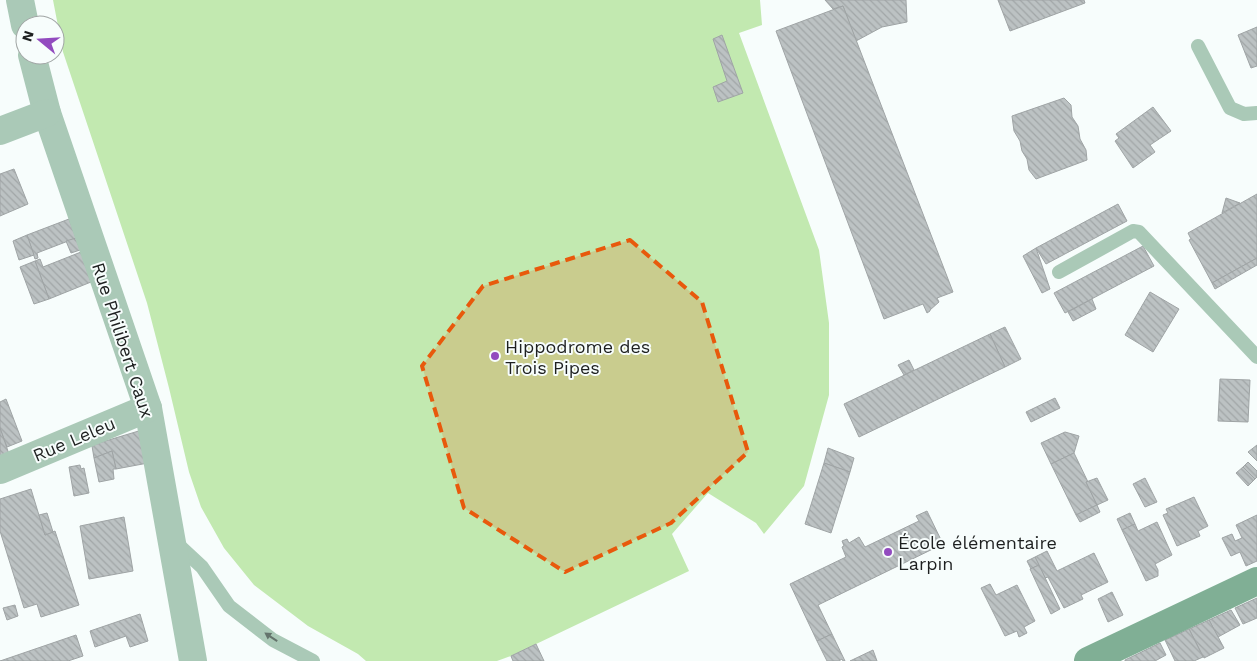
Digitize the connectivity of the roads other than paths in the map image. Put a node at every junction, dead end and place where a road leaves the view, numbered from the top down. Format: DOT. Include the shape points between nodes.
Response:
graph roads {
  1 [pos="20,0"];
  2 [pos="23,15"];
  3 [pos="1198,46"];
  4 [pos="35,65"];
  5 [pos="47,113"];
  6 [pos="1257,113"];
  7 [pos="0,132"];
  8 [pos="1059,272"];
  9 [pos="1257,357"];
  10 [pos="148,408"];
  11 [pos="0,470"];
  12 [pos="171,538"];
  13 [pos="1257,582"];
  14 [pos="193,661"];
  15 [pos="313,661"];
  16 [pos="1088,661"];
  1 -- 2 [label="street"];
  3 -- 6 [label="lane" via="1230,108 1244,114"];
  4 -- 5 [label="street, Rue Philibert Caux"];
  5 -- 7 [label="street"];
  5 -- 10 [label="street, Rue Philibert Caux"];
  8 -- 9 [label="lane" via="1133,230 1139,232"];
  10 -- 11 [label="street, Rue Leleu"];
  10 -- 12 [label="street, Rue Philibert Caux"];
  12 -- 14 [label="street, Rue Philibert Caux"];
  15 -- 12 [label="lane, one-way" via="273,640 229,606 202,567"];
  13 -- 16 [label="street"];
}
